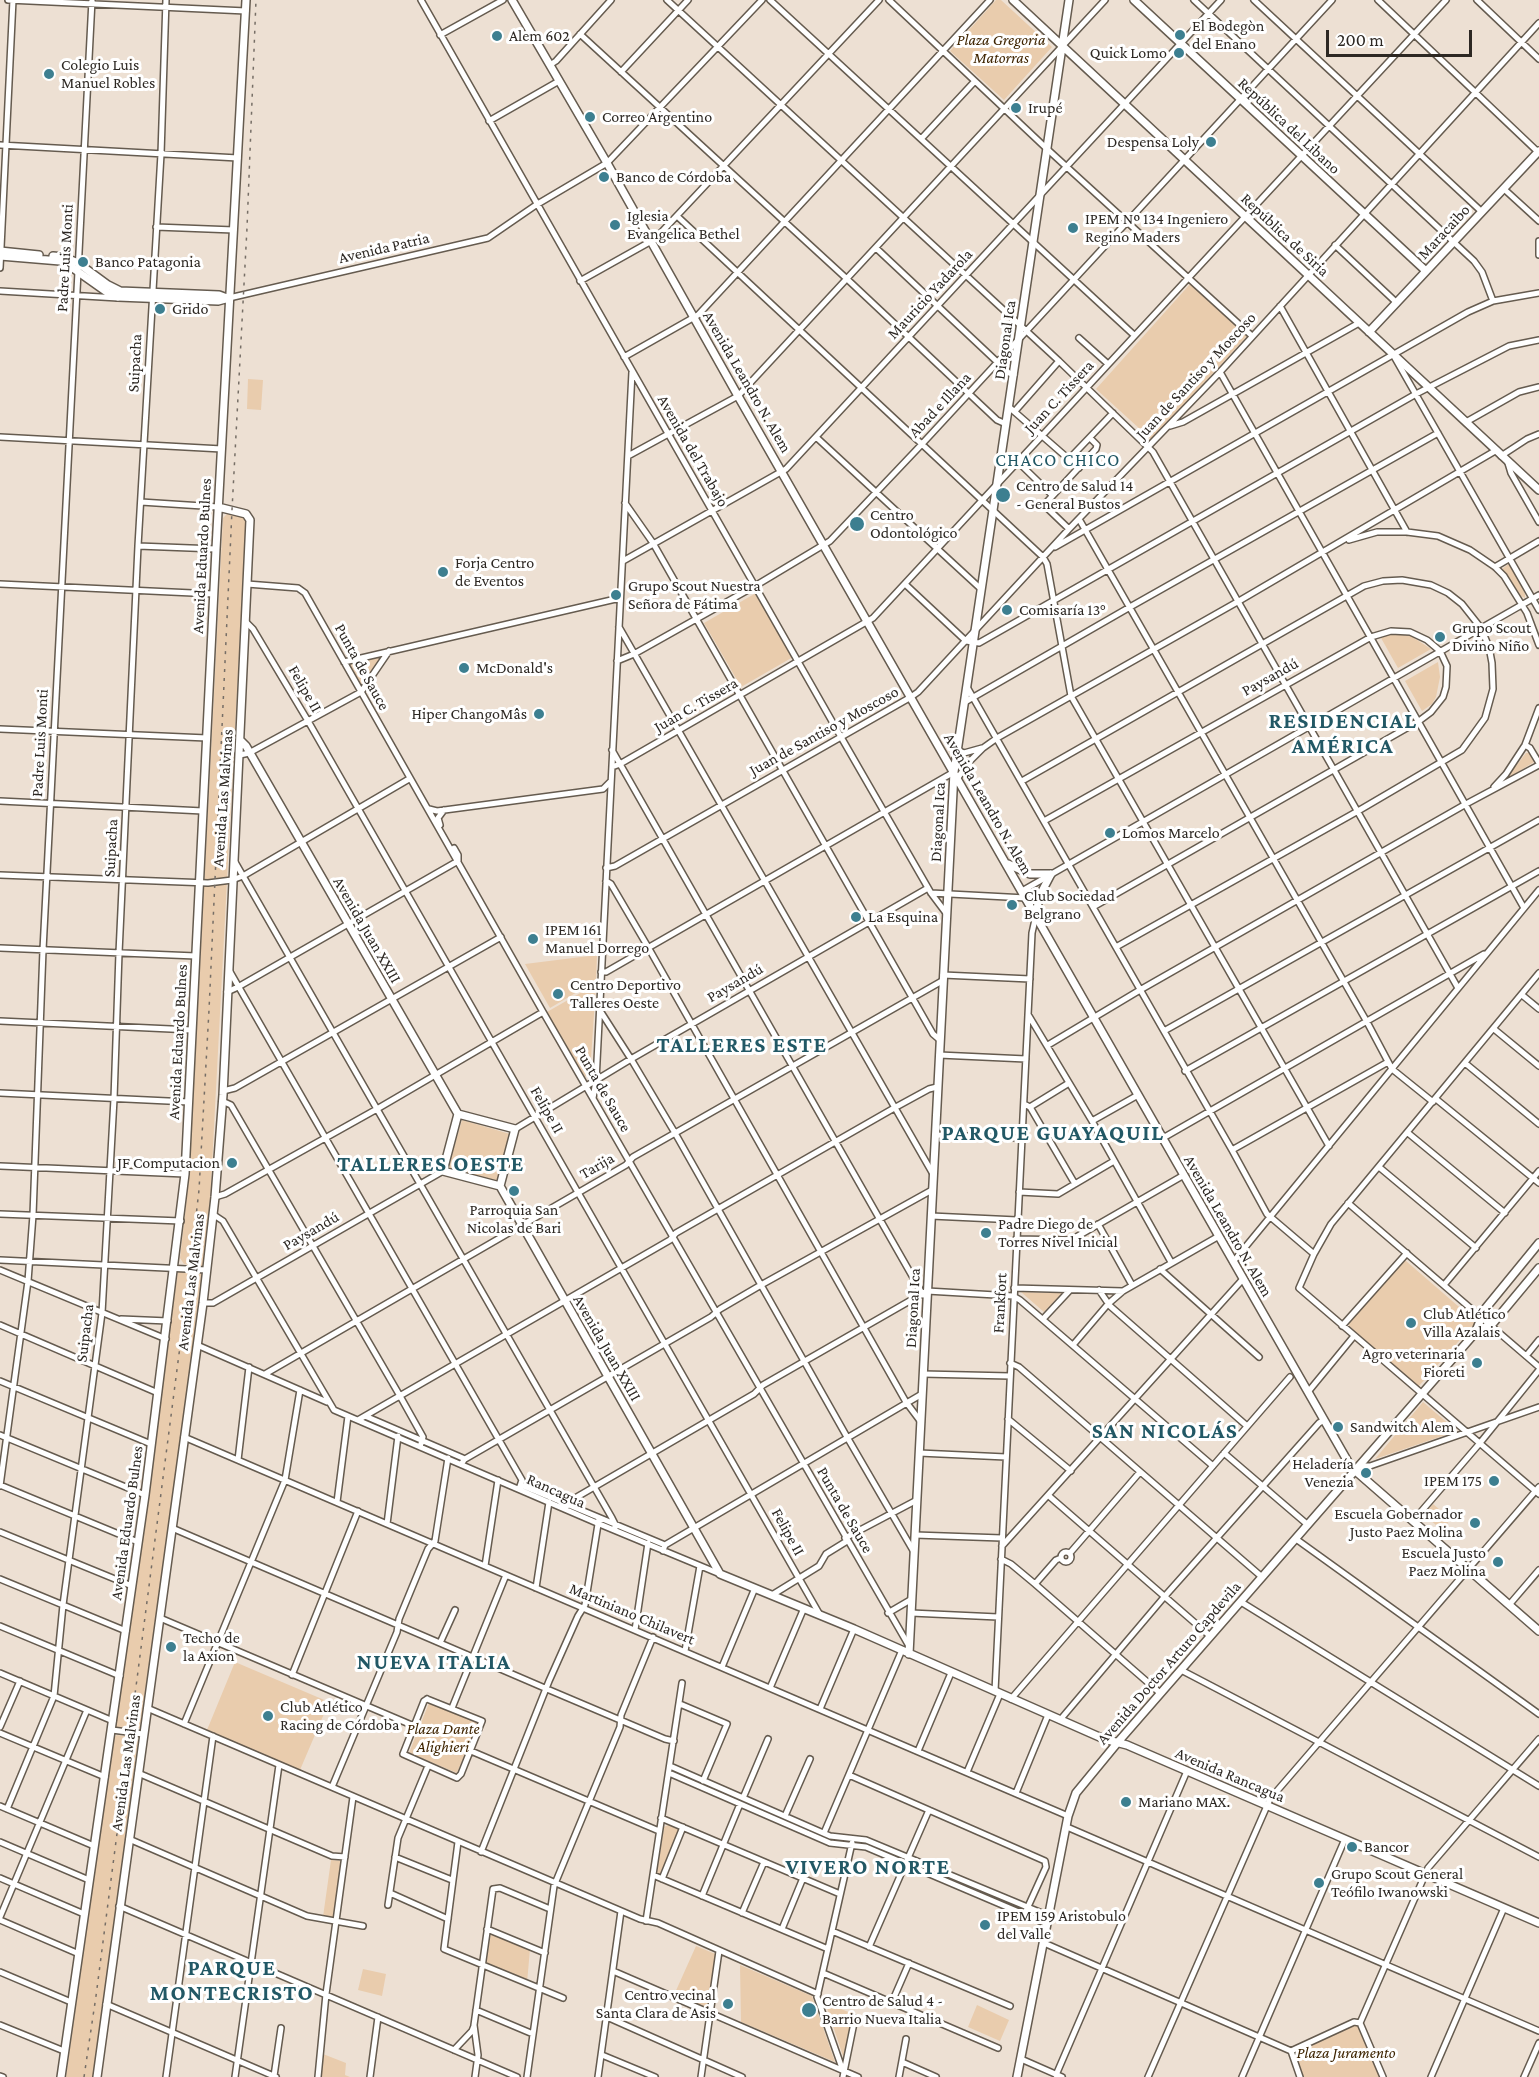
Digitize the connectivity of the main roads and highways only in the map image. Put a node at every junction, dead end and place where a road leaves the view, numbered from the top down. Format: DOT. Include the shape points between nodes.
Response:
graph roads {
  1 [pos="246,0"];
  2 [pos="512,0"];
  3 [pos="1012,0"];
  4 [pos="1069,0"];
  5 [pos="1134,0"];
  6 [pos="1062,46"];
  7 [pos="1539,151"];
  8 [pos="0,254"];
  9 [pos="1426,271"];
  10 [pos="106,292"];
  11 [pos="152,296"];
  12 [pos="229,298"];
  13 [pos="1369,332"];
  14 [pos="1539,490"];
  15 [pos="218,507"];
  16 [pos="241,741"];
  17 [pos="956,776"];
  18 [pos="1007,864"];
  19 [pos="1036,915"];
  20 [pos="458,1114"];
  21 [pos="500,1186"];
  22 [pos="1539,1243"];
  23 [pos="1539,1268"];
  24 [pos="1475,1333"];
  25 [pos="1357,1468"];
  26 [pos="1539,1631"];
  27 [pos="907,1651"];
  28 [pos="1118,1742"];
  29 [pos="1539,1923"];
  30 [pos="61,2077"];
  31 [pos="97,2077"];
  32 [pos="1017,2077"];
  1 -- 12 [label="main road, Avenida Eduardo Bulnes"];
  2 -- 17 [label="main road, Avenida Leandro N. Alem"];
  3 -- 6 [label="main road, República de Siria"];
  4 -- 6 [label="main road, Diagonal Ica"];
  5 -- 9 [label="main road, República del Libano"];
  6 -- 13 [label="main road, República de Siria"];
  6 -- 17 [label="main road, Diagonal Ica" via="1038,198 1012,409 1006,424 975,630 969,642"];
  7 -- 9 [label="main road, Maracaibo"];
  8 -- 10 [label="main road, Avenida Patria" via="64,257"];
  9 -- 13 [label="main road, Maracaibo"];
  10 -- 11 [label="main road, Avenida Patria"];
  10 -- 11 [label="main road, Avenida Patria" via="126,299"];
  11 -- 12 [label="main road, Avenida Patria" via="218,301"];
  12 -- 15 [label="main road, Avenida Eduardo Bulnes"];
  13 -- 14 [label="main road, República de Siria"];
  15 -- 16 [label="main road, Avenida Las Malvinas" via="249,517"];
  15 -- 30 [label="main road, Avenida Eduardo Bulnes" via="181,1221"];
  16 -- 20 [label="main road, Avenida Juan XXIII"];
  16 -- 31 [label="main road, Avenida Las Malvinas" via="214,1215"];
  17 -- 18 [label="main road, Avenida Leandro N. Alem"];
  17 -- 27 [label="main road, Diagonal Ica"];
  18 -- 19 [label="main road, Avenida Leandro N. Alem"];
  18 -- 19 [label="main road" via="1030,874 1051,874 1039,897"];
  19 -- 25 [label="main road, Avenida Leandro N. Alem" via="1324,1420"];
  20 -- 21 [label="main road" via="515,1130"];
  20 -- 21 [label="main road" via="442,1171"];
  21 -- 27 [label="main road, Avenida Juan XXIII" via="720,1574"];
  22 -- 24 [label="main road, Avenida Doctor Arturo Capdevila" via="1480,1318"];
  23 -- 24 [label="main road, Avenida Doctor Arturo Capdevila" via="1490,1326"];
  24 -- 25 [label="main road, Avenida Doctor Arturo Capdevila"];
  25 -- 26 [label="main road, Avenida Leandro N. Alem"];
  25 -- 28 [label="main road, Avenida Doctor Arturo Capdevila"];
  27 -- 28 [label="main road, Avenida Rancagua"];
  28 -- 29 [label="main road, Avenida Rancagua"];
  28 -- 32 [label="main road, Avenida Doctor Arturo Capdevila" via="1076,1793 1068,1816"];
}
